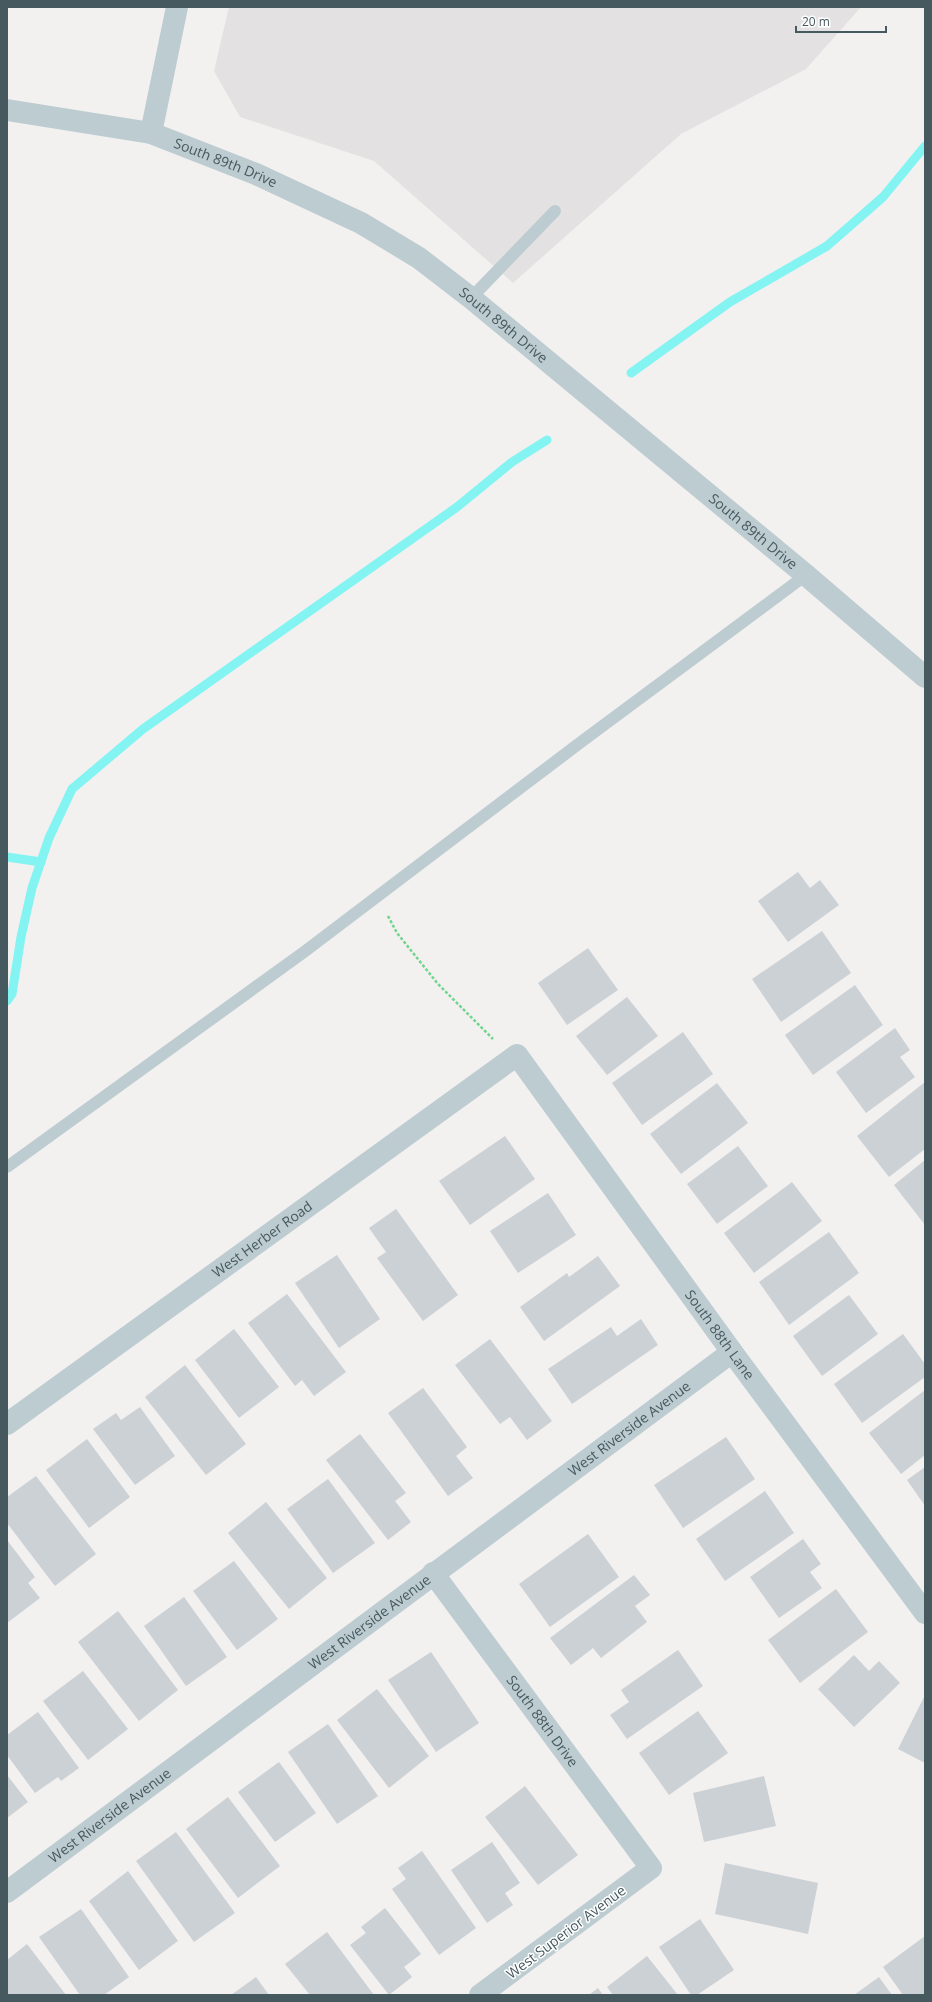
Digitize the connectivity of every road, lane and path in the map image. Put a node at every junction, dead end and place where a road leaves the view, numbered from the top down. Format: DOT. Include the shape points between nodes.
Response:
graph roads {
  1 [pos="177,7"];
  2 [pos="7,110"];
  3 [pos="151,133"];
  4 [pos="555,211"];
  5 [pos="471,298"];
  6 [pos="806,575"];
  7 [pos="925,677"];
  8 [pos="378,896"];
  9 [pos="517,1055"];
  10 [pos="7,1167"];
  11 [pos="732,1352"];
  12 [pos="7,1424"];
  13 [pos="432,1573"];
  14 [pos="925,1613"];
  15 [pos="651,1868"];
  16 [pos="7,1892"];
  17 [pos="480,1995"];
  1 -- 3 [label="street"];
  2 -- 3 [label="street, South 89th Drive"];
  3 -- 5 [label="street, South 89th Drive" via="256,174 361,223 419,258"];
  4 -- 5 [label="lane"];
  5 -- 6 [label="street, South 89th Drive"];
  6 -- 7 [label="street, South 89th Drive"];
  6 -- 8 [label="lane"];
  8 -- 9 [label="path" via="397,933 438,984 491,1038"];
  8 -- 10 [label="lane"];
  9 -- 11 [label="street, South 88th Lane"];
  9 -- 12 [label="street, West Herber Road"];
  11 -- 13 [label="street, West Riverside Avenue"];
  11 -- 14 [label="street, South 88th Lane"];
  13 -- 15 [label="street, South 88th Drive"];
  13 -- 16 [label="street, West Riverside Avenue"];
  15 -- 17 [label="street, West Superior Avenue"];
}
